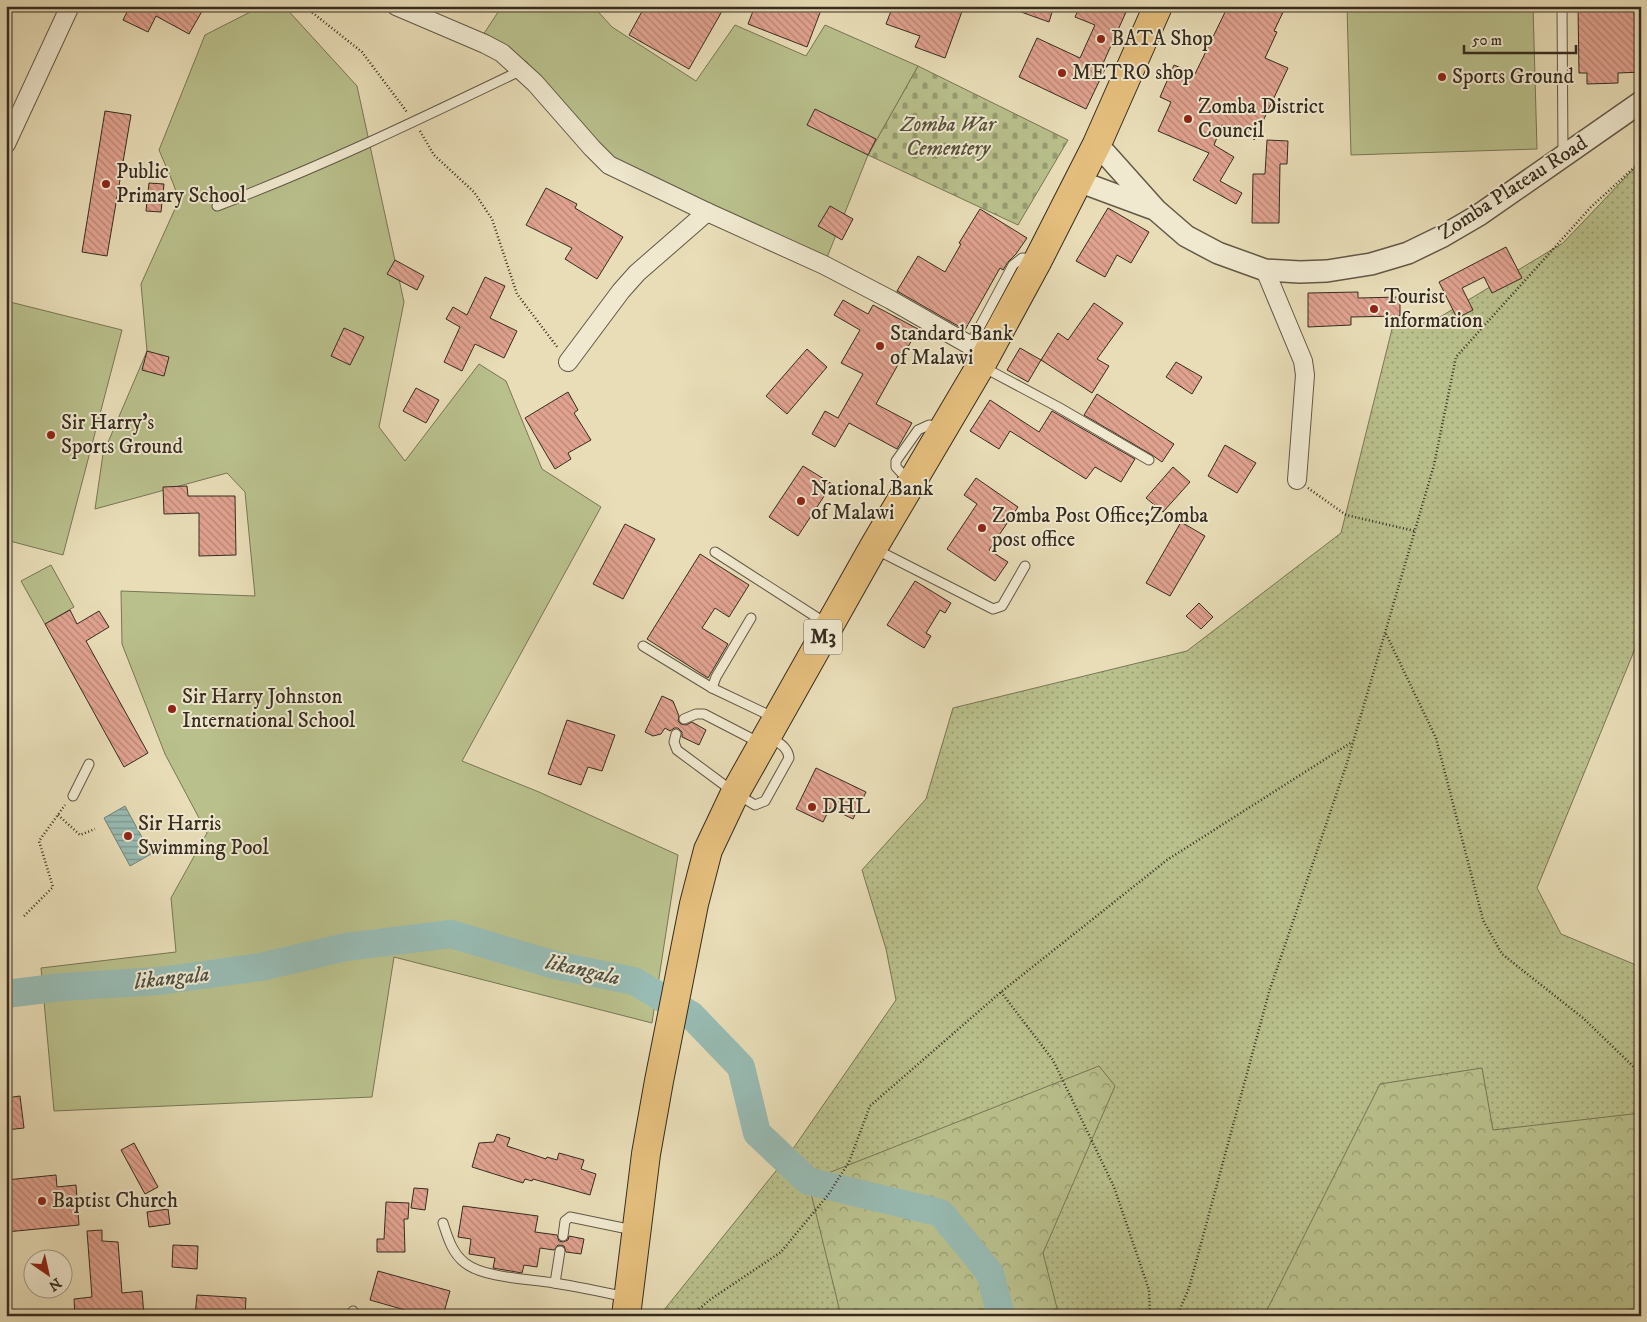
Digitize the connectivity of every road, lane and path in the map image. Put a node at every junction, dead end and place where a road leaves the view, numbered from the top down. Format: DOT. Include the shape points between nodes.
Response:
graph roads {
  1 [pos="70,6"];
  2 [pos="304,6"];
  3 [pos="396,6"];
  4 [pos="1158,6"];
  5 [pos="1562,6"];
  6 [pos="522,70"];
  7 [pos="1641,102"];
  8 [pos="414,122"];
  9 [pos="6,144"];
  10 [pos="1097,144"];
  11 [pos="1564,156"];
  12 [pos="1641,165"];
  13 [pos="1078,181"];
  14 [pos="217,206"];
  15 [pos="1156,210"];
  16 [pos="707,212"];
  17 [pos="1265,270"];
  18 [pos="979,355"];
  19 [pos="568,362"];
  20 [pos="1149,460"];
  21 [pos="1297,480"];
  22 [pos="1415,531"];
  23 [pos="873,548"];
  24 [pos="715,552"];
  25 [pos="1025,566"];
  26 [pos="751,618"];
  27 [pos="829,625"];
  28 [pos="1385,633"];
  29 [pos="642,646"];
  30 [pos="712,688"];
  31 [pos="684,719"];
  32 [pos="769,733"];
  33 [pos="676,734"];
  34 [pos="1354,741"];
  35 [pos="89,764"];
  36 [pos="735,793"];
  37 [pos="73,796"];
  38 [pos="58,815"];
  39 [pos="94,829"];
  40 [pos="24,916"];
  41 [pos="1002,992"];
  42 [pos="1641,1074"];
  43 [pos="443,1223"];
  44 [pos="637,1230"];
  45 [pos="563,1236"];
  46 [pos="560,1251"];
  47 [pos="555,1283"];
  48 [pos="627,1306"];
  49 [pos="691,1316"];
  50 [pos="1150,1316"];
  51 [pos="1177,1316"];
  1 -- 9 [label="street"];
  2 -- 8 [label="path" via="362,52"];
  3 -- 6 [label="street" via="485,44"];
  4 -- 10 [label="highway, M3"];
  5 -- 11 [label="lane"];
  6 -- 8 [label="lane"];
  6 -- 16 [label="street" via="609,165"];
  7 -- 11 [label="street, Zomba Plateau Road"];
  8 -- 14 [label="lane" via="273,185"];
  8 -- 19 [label="path" via="434,155 474,192 492,219 517,294"];
  10 -- 13 [label="highway, M3"];
  10 -- 15 [label="street, Zomba Plateau Road"];
  11 -- 17 [label="street, Zomba Plateau Road" via="1480,215 1408,252 1371,264 1327,271"];
  12 -- 22 [label="path" via="1638,164 1591,207 1456,356 1434,465"];
  13 -- 15 [label="street, Zomba Plateau Road"];
  13 -- 18 [label="highway, M3" via="1038,260"];
  15 -- 17 [label="street, Zomba Plateau Road" via="1186,236 1218,253"];
  16 -- 18 [label="street" via="824,265 891,300"];
  16 -- 19 [label="street" via="637,273"];
  17 -- 21 [label="street" via="1303,361 1305,375"];
  18 -- 20 [label="lane" via="1058,407"];
  18 -- 23 [label="highway, M3" via="945,428"];
  21 -- 22 [label="path" via="1346,514"];
  22 -- 28 [label="path"];
  23 -- 25 [label="lane" via="993,610 1002,606"];
  23 -- 27 [label="highway, M3"];
  24 -- 27 [label="lane"];
  26 -- 30 [label="lane"];
  27 -- 32 [label="highway, M3"];
  28 -- 34 [label="path"];
  28 -- 42 [label="path" via="1436,738 1483,920 1502,954 1583,1018"];
  29 -- 30 [label="lane"];
  30 -- 32 [label="lane"];
  31 -- 32 [label="lane" via="704,714"];
  32 -- 36 [label="highway, M3"];
  33 -- 36 [label="lane" via="674,742 678,750"];
  34 -- 41 [label="path" via="1167,860"];
  34 -- 51 [label="path" via="1269,992 1189,1288"];
  35 -- 37 [label="lane"];
  36 -- 44 [label="highway, M3" via="708,850 694,904 646,1154"];
  37 -- 38 [label="path"];
  38 -- 39 [label="path" via="80,835"];
  38 -- 40 [label="path" via="38,841 53,887"];
  41 -- 49 [label="path" via="870,1106 850,1162 828,1195 780,1252 710,1299"];
  41 -- 50 [label="path" via="1053,1060 1114,1187 1149,1290"];
  43 -- 47 [label="lane" via="457,1256 467,1264 505,1277"];
  44 -- 45 [label="lane" via="570,1217 565,1222"];
  44 -- 48 [label="highway, M3"];
  46 -- 47 [label="lane"];
  47 -- 48 [label="lane"];
}
